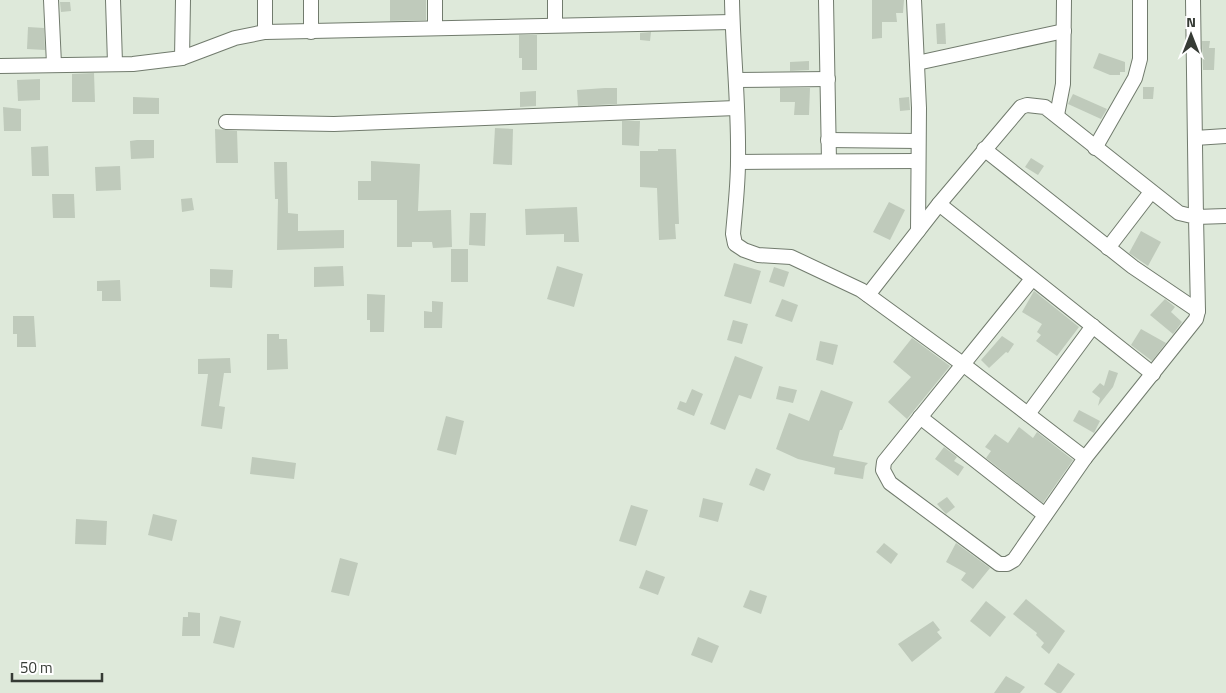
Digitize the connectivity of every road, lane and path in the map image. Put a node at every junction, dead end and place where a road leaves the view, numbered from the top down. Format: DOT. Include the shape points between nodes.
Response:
graph roads {
  1 [pos="51,0"];
  2 [pos="113,0"];
  3 [pos="183,0"];
  4 [pos="264,0"];
  5 [pos="311,0"];
  6 [pos="435,0"];
  7 [pos="556,0"];
  8 [pos="732,0"];
  9 [pos="826,0"];
  10 [pos="914,0"];
  11 [pos="1064,0"];
  12 [pos="1140,0"];
  13 [pos="1193,0"];
  14 [pos="732,22"];
  15 [pos="555,24"];
  16 [pos="435,27"];
  17 [pos="1064,31"];
  18 [pos="265,32"];
  19 [pos="311,32"];
  20 [pos="182,58"];
  21 [pos="115,63"];
  22 [pos="917,63"];
  23 [pos="54,64"];
  24 [pos="0,66"];
  25 [pos="828,79"];
  26 [pos="737,80"];
  27 [pos="736,108"];
  28 [pos="1057,115"];
  29 [pos="226,122"];
  30 [pos="1226,136"];
  31 [pos="1195,138"];
  32 [pos="828,140"];
  33 [pos="918,141"];
  34 [pos="1095,148"];
  35 [pos="984,150"];
  36 [pos="829,161"];
  37 [pos="917,161"];
  38 [pos="738,162"];
  39 [pos="1151,192"];
  40 [pos="939,204"];
  41 [pos="1226,216"];
  42 [pos="1196,217"];
  43 [pos="918,231"];
  44 [pos="1108,248"];
  45 [pos="1032,279"];
  46 [pos="868,295"];
  47 [pos="1198,311"];
  48 [pos="1093,326"];
  49 [pos="964,364"];
  50 [pos="1153,374"];
  51 [pos="1028,414"];
  52 [pos="920,417"];
  53 [pos="1085,458"];
  54 [pos="1045,515"];
  1 -- 23 [label="street"];
  2 -- 21 [label="street"];
  3 -- 20 [label="street"];
  4 -- 18 [label="street"];
  5 -- 19 [label="street"];
  6 -- 16 [label="street"];
  7 -- 15 [label="street"];
  8 -- 14 [label="street"];
  9 -- 25 [label="street"];
  10 -- 22 [label="street"];
  11 -- 17 [label="street"];
  12 -- 34 [label="street" via="1140,59 1135,78"];
  13 -- 31 [label="street"];
  14 -- 15 [label="street"];
  14 -- 26 [label="street"];
  15 -- 16 [label="street"];
  16 -- 19 [label="street"];
  17 -- 22 [label="street"];
  17 -- 28 [label="street"];
  18 -- 19 [label="street"];
  18 -- 20 [label="street" via="235,38"];
  20 -- 21 [label="street"];
  21 -- 23 [label="street"];
  22 -- 33 [label="street"];
  23 -- 24 [label="street"];
  25 -- 26 [label="street"];
  25 -- 32 [label="street"];
  26 -- 27 [label="street"];
  27 -- 29 [label="street" via="334,124"];
  27 -- 38 [label="street"];
  28 -- 34 [label="street"];
  28 -- 35 [label="street" via="1045,107 1021,107"];
  30 -- 31 [label="street"];
  31 -- 42 [label="street"];
  32 -- 33 [label="street"];
  32 -- 36 [label="street"];
  33 -- 37 [label="street"];
  34 -- 39 [label="street"];
  35 -- 40 [label="street"];
  35 -- 44 [label="street"];
  36 -- 37 [label="street"];
  36 -- 38 [label="street"];
  37 -- 43 [label="street"];
  38 -- 46 [label="street" via="735,244 758,255 791,257"];
  39 -- 42 [label="street" via="1179,213"];
  39 -- 44 [label="street"];
  40 -- 43 [label="street"];
  40 -- 45 [label="street"];
  41 -- 42 [label="street"];
  42 -- 47 [label="street"];
  43 -- 46 [label="street"];
  44 -- 47 [label="street"];
  45 -- 48 [label="street"];
  45 -- 49 [label="street"];
  46 -- 49 [label="street"];
  47 -- 50 [label="street" via="1196,320"];
  48 -- 50 [label="street"];
  48 -- 51 [label="street"];
  49 -- 51 [label="street"];
  49 -- 52 [label="street"];
  50 -- 53 [label="street"];
  51 -- 53 [label="street"];
  52 -- 54 [label="street"];
  52 -- 54 [label="street" via="884,462 883,470 890,483 999,564 1014,560"];
  53 -- 54 [label="street"];
}
